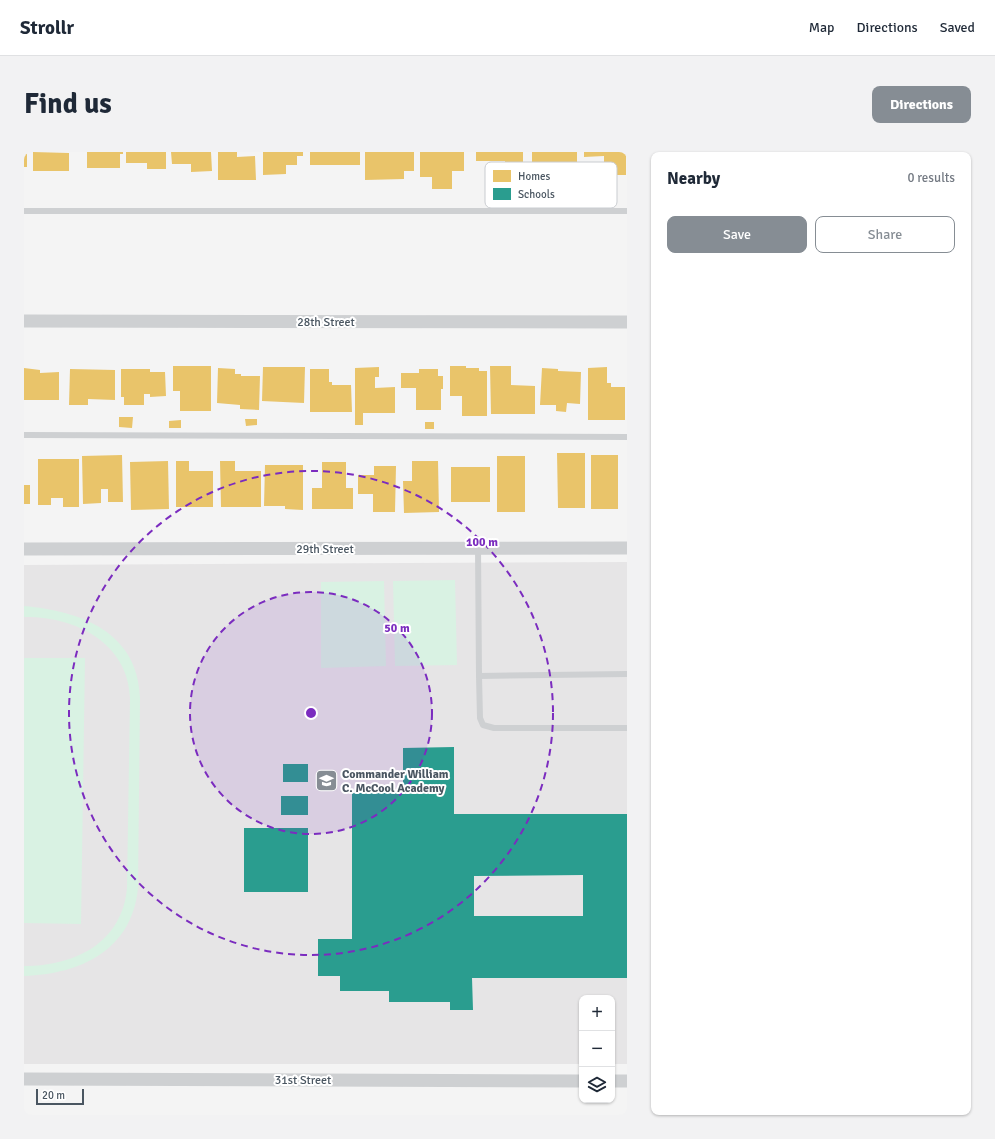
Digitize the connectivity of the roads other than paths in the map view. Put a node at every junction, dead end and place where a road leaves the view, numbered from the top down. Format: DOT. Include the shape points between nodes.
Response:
graph roads {
  1 [pos="24,211"];
  2 [pos="627,211"];
  3 [pos="24,322"];
  4 [pos="627,322"];
  5 [pos="24,435"];
  6 [pos="627,437"];
  7 [pos="478,548"];
  8 [pos="627,548"];
  9 [pos="24,549"];
  10 [pos="627,674"];
  11 [pos="479,676"];
  12 [pos="627,728"];
  13 [pos="24,1079"];
  14 [pos="579,1081"];
  15 [pos="615,1081"];
  16 [pos="627,1081"];
  1 -- 2 [label="lane"];
  3 -- 4 [label="street, 28th Street"];
  5 -- 6 [label="lane"];
  7 -- 8 [label="street, 29th Street"];
  7 -- 9 [label="street, 29th Street"];
  7 -- 11 [label="lane"];
  10 -- 11 [label="lane"];
  11 -- 12 [label="lane" via="480,718 483,725 494,728"];
  13 -- 14 [label="street, 31st Street"];
  15 -- 16 [label="street"];
}
